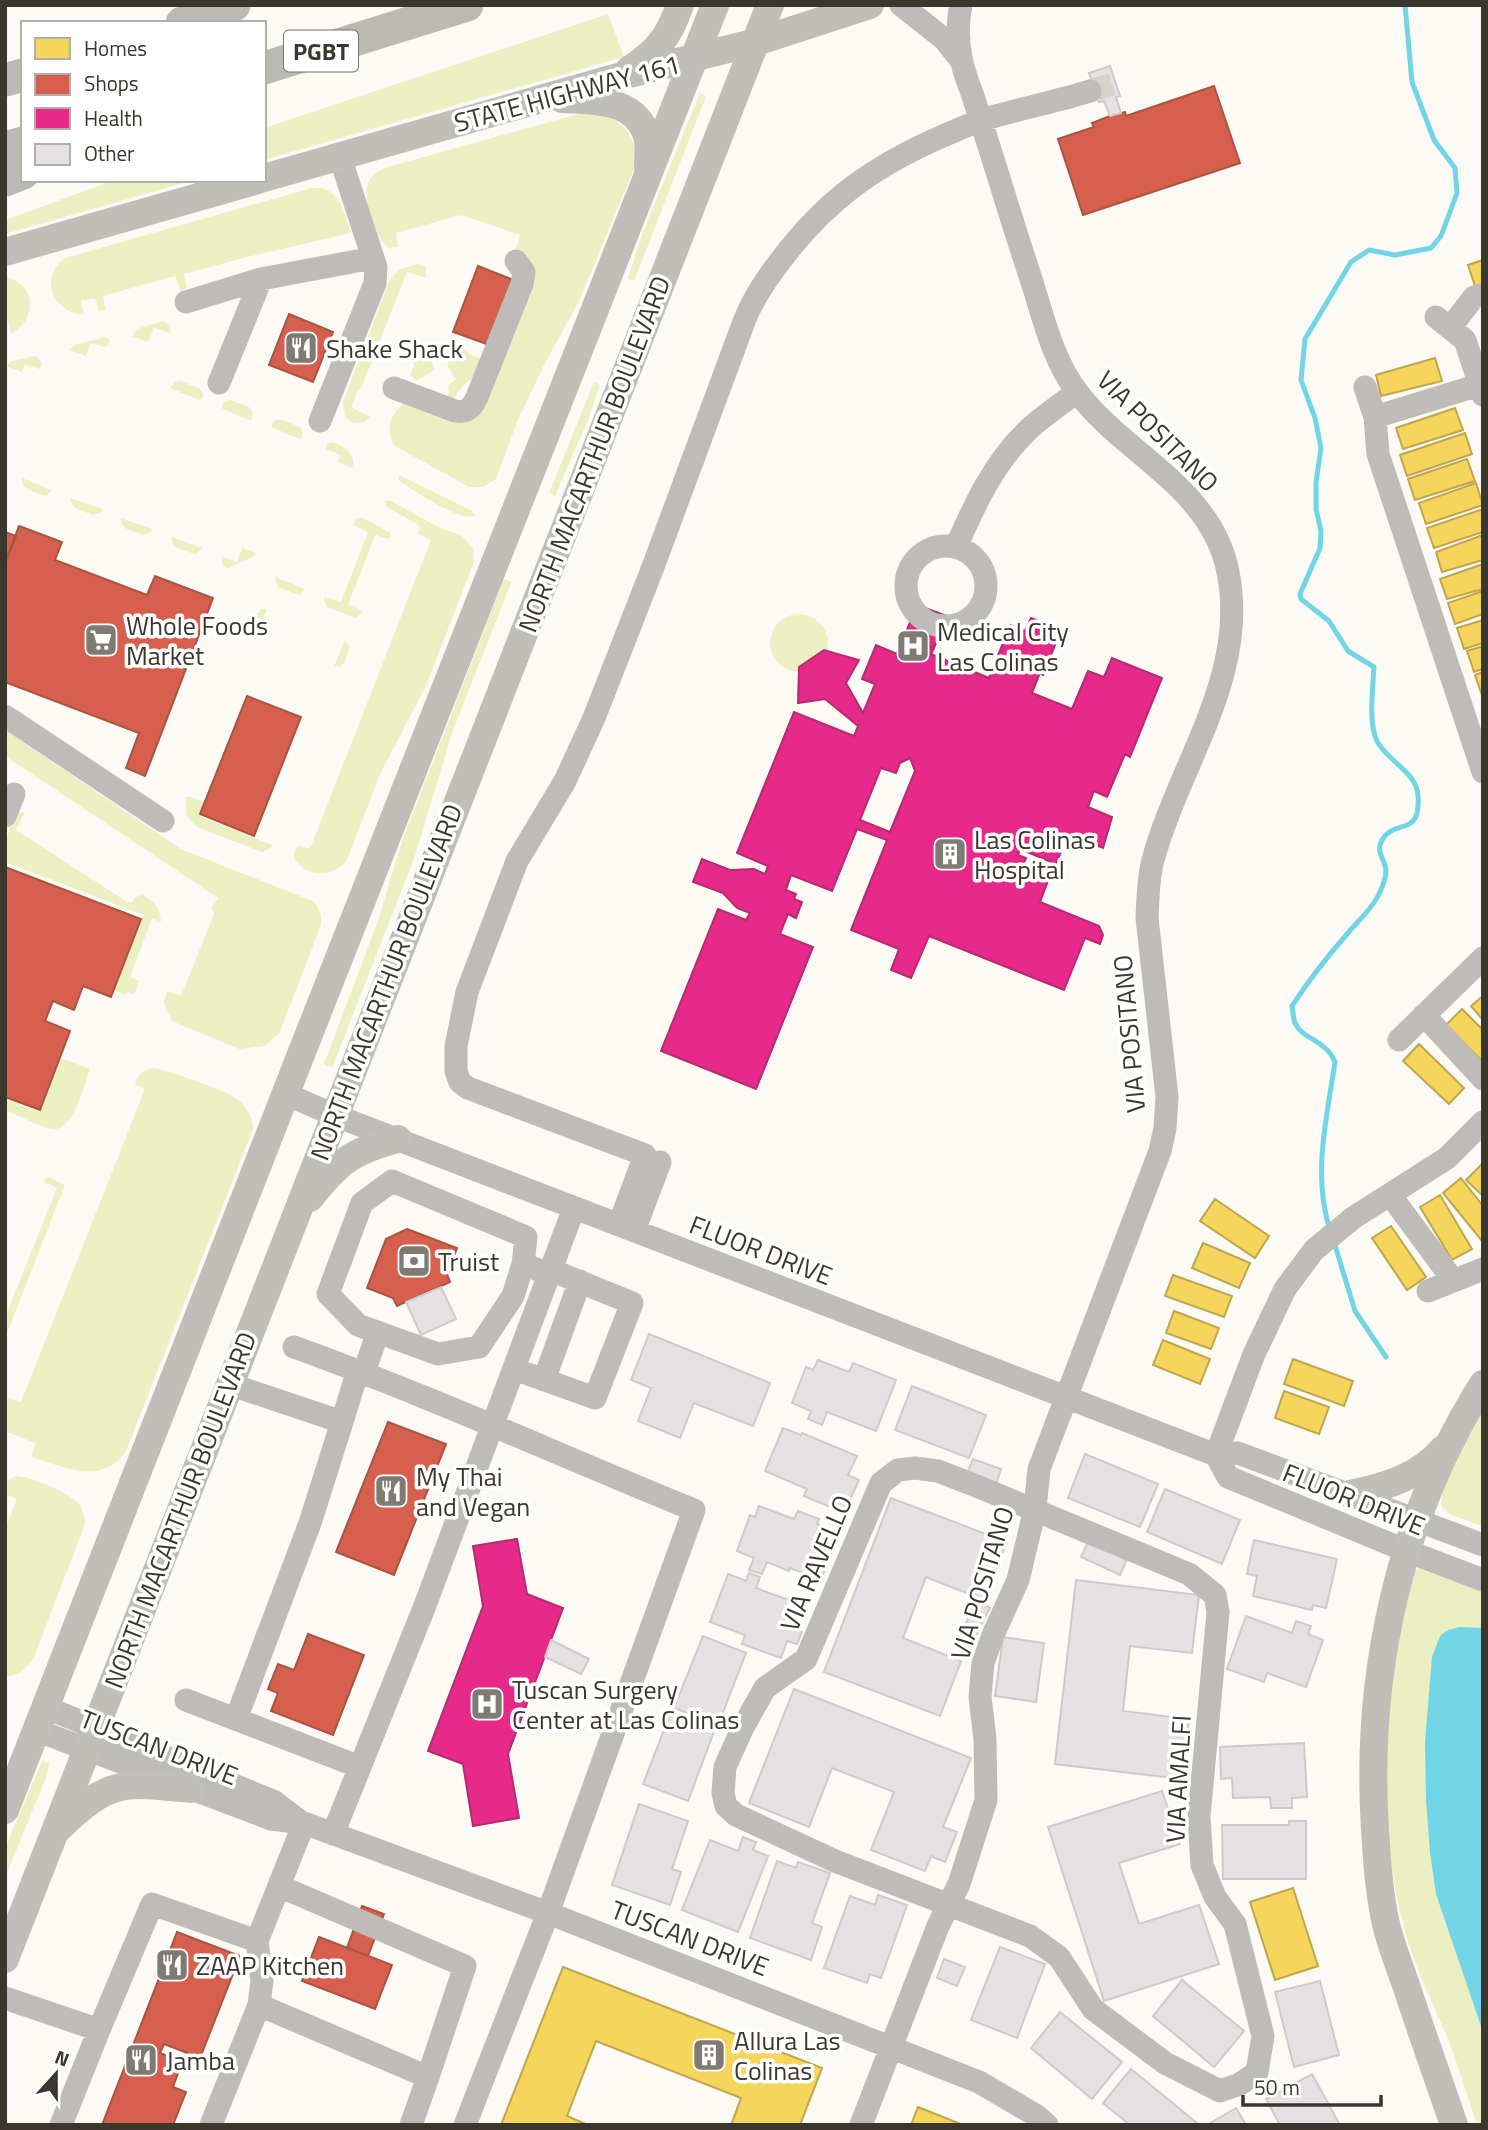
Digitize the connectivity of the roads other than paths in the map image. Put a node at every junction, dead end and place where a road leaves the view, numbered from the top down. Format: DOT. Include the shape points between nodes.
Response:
graph roads {
  1 [pos="234,5"];
  2 [pos="467,5"];
  3 [pos="715,5"];
  4 [pos="770,5"];
  5 [pos="870,5"];
  6 [pos="901,5"];
  7 [pos="961,5"];
  8 [pos="678,12"];
  9 [pos="188,21"];
  10 [pos="377,33"];
  11 [pos="755,42"];
  12 [pos="694,59"];
  13 [pos="961,60"];
  14 [pos="266,67"];
  15 [pos="618,77"];
  16 [pos="266,89"];
  17 [pos="1090,91"];
  18 [pos="545,98"];
  19 [pos="981,120"];
  20 [pos="340,157"];
  21 [pos="266,177"];
  22 [pos="648,177"];
  23 [pos="251,182"];
  24 [pos="5,253"];
  25 [pos="373,258"];
  26 [pos="516,261"];
  27 [pos="261,279"];
  28 [pos="1483,295"];
  29 [pos="186,302"];
  30 [pos="219,383"];
  31 [pos="1365,387"];
  32 [pos="394,388"];
  33 [pos="1481,390"];
  34 [pos="1077,392"];
  35 [pos="1375,417"];
  36 [pos="320,421"];
  37 [pos="956,547"];
  38 [pos="5,716"];
  39 [pos="1483,772"];
  40 [pos="14,793"];
  41 [pos="5,816"];
  42 [pos="163,821"];
  43 [pos="1483,958"];
  44 [pos="1424,1015"];
  45 [pos="1399,1040"];
  46 [pos="1483,1079"];
  47 [pos="286,1094"];
  48 [pos="334,1115"];
  49 [pos="1483,1122"];
  50 [pos="398,1139"];
  51 [pos="1391,1196"];
  52 [pos="574,1208"];
  53 [pos="293,1220"];
  54 [pos="627,1228"];
  55 [pos="523,1264"];
  56 [pos="1483,1269"];
  57 [pos="550,1272"];
  58 [pos="1453,1280"];
  59 [pos="580,1281"];
  60 [pos="1428,1291"];
  61 [pos="378,1332"];
  62 [pos="294,1347"];
  63 [pos="513,1369"];
  64 [pos="361,1371"];
  65 [pos="544,1380"];
  66 [pos="229,1384"];
  67 [pos="1483,1384"];
  68 [pos="1065,1397"];
  69 [pos="342,1422"];
  70 [pos="492,1426"];
  71 [pos="1449,1441"];
  72 [pos="1216,1455"];
  73 [pos="1350,1494"];
  74 [pos="1035,1509"];
  75 [pos="1417,1519"];
  76 [pos="1483,1545"];
  77 [pos="1407,1551"];
  78 [pos="1483,1580"];
  79 [pos="186,1700"];
  80 [pos="40,1719"];
  81 [pos="236,1719"];
  82 [pos="90,1739"];
  83 [pos="360,1767"];
  84 [pos="191,1789"];
  85 [pos="5,1810"];
  86 [pos="304,1824"];
  87 [pos="53,1834"];
  88 [pos="333,1834"];
  89 [pos="279,1886"];
  90 [pos="951,1904"];
  91 [pos="548,1913"];
  92 [pos="257,1941"];
  93 [pos="5,1959"];
  94 [pos="5,1998"];
  95 [pos="258,2005"];
  96 [pos="99,2029"];
  97 [pos="892,2048"];
  98 [pos="428,2077"];
  99 [pos="1449,2117"];
  100 [pos="61,2125"];
  101 [pos="211,2125"];
  102 [pos="411,2125"];
  103 [pos="465,2125"];
  104 [pos="861,2125"];
  105 [pos="1047,2125"];
  106 [pos="1462,2125"];
  1 -- 9 [label="highway"];
  2 -- 10 [label="highway, PGBT"];
  3 -- 12 [label="main road, NORTH MACARTHUR BOULEVARD"];
  4 -- 11 [label="main road, NORTH MACARTHUR BOULEVARD"];
  5 -- 11 [label="main road, STATE HIGHWAY 161"];
  6 -- 13 [label="street" via="944,39"];
  7 -- 13 [label="street"];
  8 -- 15 [label="main road" via="665,41 646,60"];
  10 -- 14 [label="highway, PGBT"];
  10 -- 16 [label="highway"];
  11 -- 12 [label="main road, STATE HIGHWAY 161"];
  11 -- 48 [label="main road, NORTH MACARTHUR BOULEVARD"];
  12 -- 15 [label="main road, STATE HIGHWAY 161"];
  12 -- 22 [label="main road, NORTH MACARTHUR BOULEVARD"];
  13 -- 19 [label="street, VIA POSITANO"];
  15 -- 18 [label="main road, STATE HIGHWAY 161"];
  17 -- 19 [label="street"];
  18 -- 20 [label="main road, STATE HIGHWAY 161"];
  18 -- 22 [label="main road" via="618,104 630,110 648,137"];
  19 -- 34 [label="street, VIA POSITANO" via="1046,327"];
  19 -- 54 [label="street" via="876,170 828,205 802,232 752,301 594,718 565,781 516,861 467,992 456,1046 460,1082 652,1159"];
  20 -- 21 [label="main road, STATE HIGHWAY 161"];
  20 -- 25 [label="street"];
  22 -- 47 [label="main road, NORTH MACARTHUR BOULEVARD"];
  23 -- 24 [label="main road"];
  25 -- 27 [label="street"];
  25 -- 36 [label="street" via="375,283"];
  26 -- 32 [label="street" via="524,272 522,284 469,410 455,411"];
  27 -- 29 [label="street"];
  27 -- 30 [label="street"];
  28 -- 33 [label="street" via="1474,297 1443,323 1465,340"];
  31 -- 35 [label="street"];
  33 -- 35 [label="street"];
  34 -- 37 [label="street" via="1006,454 984,486"];
  34 -- 68 [label="street, VIA POSITANO" via="1197,507 1219,539 1233,598 1221,684 1163,828 1149,883 1147,918 1167,1097 1160,1152"];
  35 -- 39 [label="street" via="1378,454"];
  38 -- 42 [label="street"];
  40 -- 41 [label="street"];
  43 -- 44 [label="street"];
  44 -- 45 [label="street"];
  44 -- 46 [label="street"];
  47 -- 48 [label="street, FLUOR DRIVE"];
  47 -- 80 [label="main road, NORTH MACARTHUR BOULEVARD"];
  48 -- 50 [label="street, FLUOR DRIVE"];
  48 -- 53 [label="main road, NORTH MACARTHUR BOULEVARD"];
  49 -- 51 [label="street" via="1447,1158"];
  50 -- 52 [label="street, FLUOR DRIVE"];
  50 -- 53 [label="main road" via="347,1158 331,1171"];
  51 -- 58 [label="street"];
  51 -- 72 [label="street" via="1314,1250 1285,1289 1254,1354"];
  52 -- 54 [label="street, FLUOR DRIVE"];
  52 -- 57 [label="street"];
  53 -- 66 [label="main road, NORTH MACARTHUR BOULEVARD"];
  54 -- 68 [label="street, FLUOR DRIVE"];
  55 -- 57 [label="street"];
  55 -- 61 [label="street" via="513,1296 479,1348 438,1354"];
  55 -- 61 [label="street" via="526,1237 392,1181 362,1203 328,1294 358,1325"];
  56 -- 58 [label="street"];
  57 -- 59 [label="street"];
  57 -- 63 [label="street"];
  58 -- 60 [label="street"];
  59 -- 65 [label="street"];
  59 -- 65 [label="street" via="632,1303 595,1398"];
  61 -- 64 [label="street"];
  62 -- 64 [label="street"];
  63 -- 65 [label="street"];
  63 -- 70 [label="street"];
  64 -- 69 [label="street"];
  64 -- 70 [label="street"];
  66 -- 69 [label="street"];
  66 -- 82 [label="main road, NORTH MACARTHUR BOULEVARD"];
  67 -- 71 [label="main road"];
  68 -- 72 [label="street, FLUOR DRIVE"];
  68 -- 74 [label="street, VIA POSITANO" via="1039,1469"];
  69 -- 81 [label="street" via="310,1523"];
  70 -- 83 [label="street"];
  70 -- 91 [label="street" via="694,1510"];
  71 -- 73 [label="main road" via="1411,1475"];
  71 -- 75 [label="main road"];
  72 -- 73 [label="street, FLUOR DRIVE" via="1238,1452"];
  72 -- 77 [label="street, FLUOR DRIVE" via="1228,1477"];
  73 -- 75 [label="street, FLUOR DRIVE"];
  74 -- 90 [label="street, VIA POSITANO" via="1018,1580 984,1663 980,1697 986,1800"];
  74 -- 90 [label="street, VIA RAVELLO" via="938,1471 898,1470 881,1483 806,1659 765,1688 725,1767 723,1793 726,1806 736,1815 835,1861"];
  74 -- 90 [label="street, VIA AMALFI" via="1189,1574 1216,1595 1199,1816 1202,1865 1215,1897 1235,1924 1263,2036 1257,2071 1220,2091 1191,2078 1093,2009 1059,1957 1046,1946"];
  75 -- 76 [label="street, FLUOR DRIVE"];
  75 -- 77 [label="main road"];
  77 -- 78 [label="street, FLUOR DRIVE"];
  77 -- 99 [label="main road" via="1376,1695 1372,1763 1379,1886 1387,1927"];
  79 -- 81 [label="street"];
  80 -- 82 [label="street, TUSCAN DRIVE"];
  80 -- 85 [label="main road, NORTH MACARTHUR BOULEVARD"];
  81 -- 83 [label="street"];
  82 -- 84 [label="street, TUSCAN DRIVE"];
  82 -- 86 [label="street, TUSCAN DRIVE" via="275,1801"];
  82 -- 87 [label="main road, NORTH MACARTHUR BOULEVARD"];
  83 -- 88 [label="street"];
  84 -- 86 [label="street, TUSCAN DRIVE" via="271,1819"];
  84 -- 87 [label="main road" via="141,1784 116,1787 93,1797"];
  86 -- 88 [label="street, TUSCAN DRIVE"];
  86 -- 89 [label="street"];
  87 -- 93 [label="main road, NORTH MACARTHUR BOULEVARD"];
  88 -- 91 [label="street, TUSCAN DRIVE"];
  89 -- 92 [label="street"];
  89 -- 98 [label="street" via="465,1966"];
  90 -- 97 [label="street, VIA POSITANO" via="938,1926"];
  91 -- 97 [label="street, TUSCAN DRIVE"];
  91 -- 103 [label="street"];
  92 -- 95 [label="street" via="262,1981"];
  92 -- 96 [label="street" via="152,1905"];
  94 -- 96 [label="street"];
  95 -- 98 [label="street"];
  95 -- 101 [label="street"];
  96 -- 100 [label="street"];
  97 -- 104 [label="street, VIA POSITANO"];
  97 -- 105 [label="street, TUSCAN DRIVE" via="979,2082"];
  98 -- 102 [label="street"];
  99 -- 106 [label="main road"];
}
